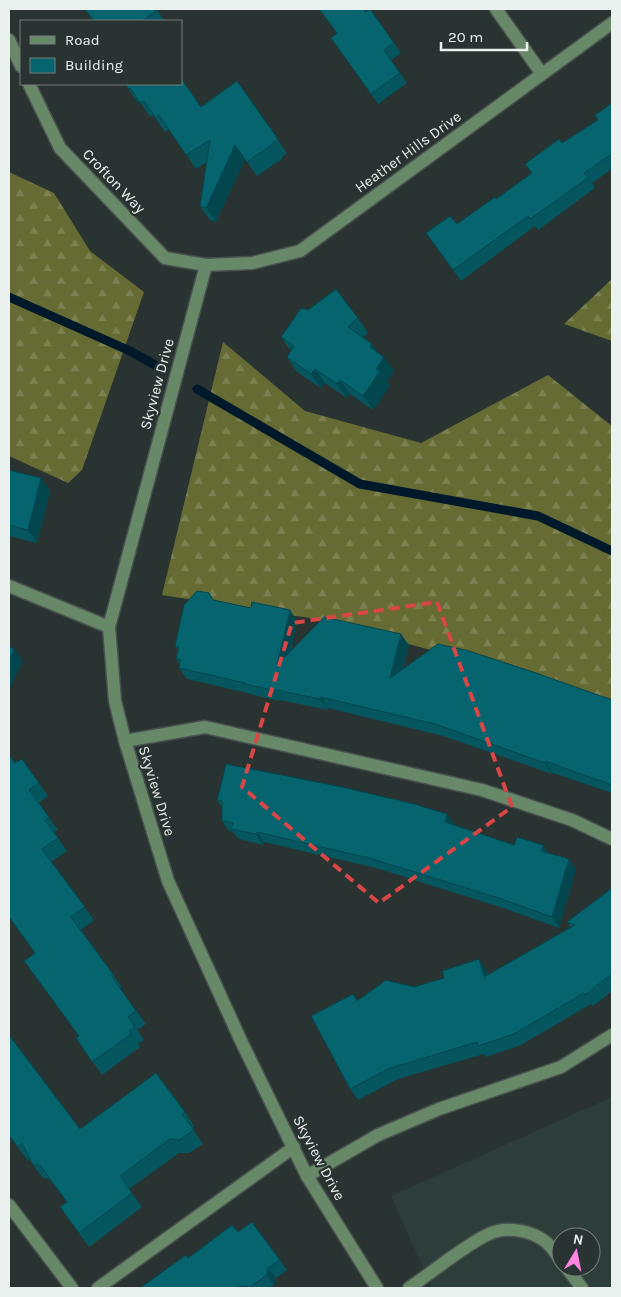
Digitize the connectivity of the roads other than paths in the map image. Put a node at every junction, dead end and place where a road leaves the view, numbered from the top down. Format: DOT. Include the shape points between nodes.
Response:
graph roads {
  1 [pos="496,9"];
  2 [pos="612,23"];
  3 [pos="9,40"];
  4 [pos="20,64"];
  5 [pos="542,74"];
  6 [pos="30,85"];
  7 [pos="206,265"];
  8 [pos="9,586"];
  9 [pos="109,626"];
  10 [pos="125,741"];
  11 [pos="612,839"];
  12 [pos="612,1035"];
  13 [pos="294,1147"];
  14 [pos="307,1176"];
  15 [pos="9,1205"];
  16 [pos="551,1247"];
  17 [pos="574,1277"];
  18 [pos="72,1288"];
  19 [pos="98,1288"];
  20 [pos="377,1288"];
  21 [pos="409,1288"];
  22 [pos="582,1288"];
  1 -- 5 [label="street"];
  2 -- 5 [label="street, Heather Hills Drive"];
  3 -- 4 [label="street"];
  5 -- 7 [label="street, Heather Hills Drive" via="300,251 252,263"];
  6 -- 7 [label="street, Crofton Way" via="60,148 165,258"];
  7 -- 9 [label="street, Skyview Drive"];
  8 -- 9 [label="street"];
  9 -- 10 [label="street, Skyview Drive" via="115,701"];
  10 -- 11 [label="street" via="205,727 482,790 572,820"];
  10 -- 13 [label="street, Skyview Drive" via="168,881"];
  12 -- 14 [label="street" via="561,1067 439,1108 378,1134"];
  13 -- 14 [label="street, Skyview Drive"];
  13 -- 19 [label="street"];
  14 -- 20 [label="street, Skyview Drive"];
  15 -- 18 [label="street"];
  16 -- 21 [label="street" via="530,1233 510,1230 490,1233"];
  17 -- 22 [label="street"];
}
